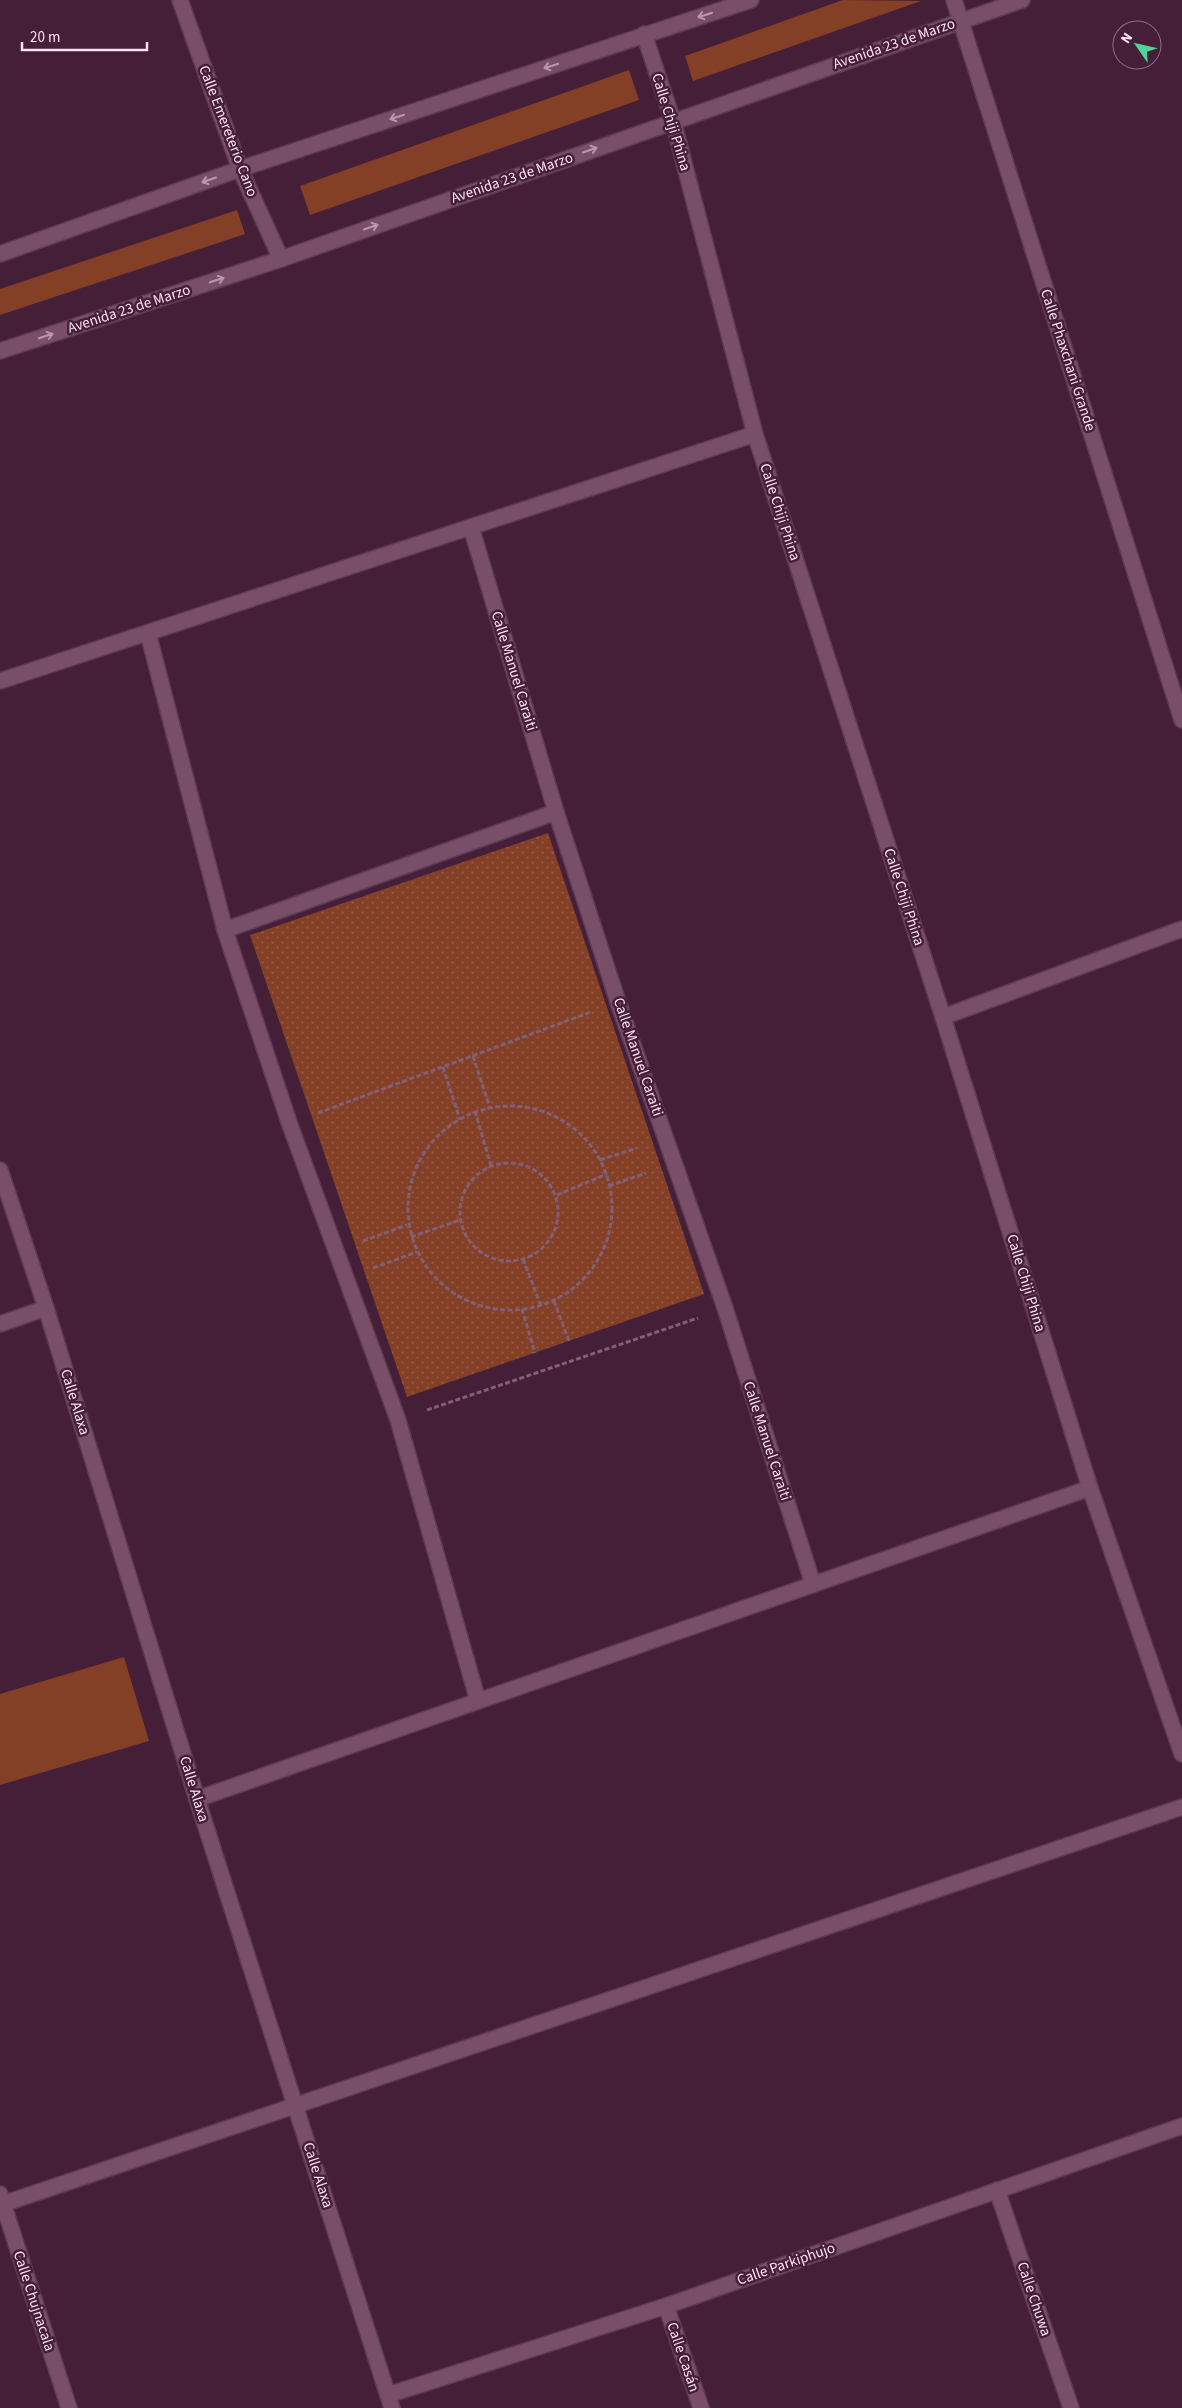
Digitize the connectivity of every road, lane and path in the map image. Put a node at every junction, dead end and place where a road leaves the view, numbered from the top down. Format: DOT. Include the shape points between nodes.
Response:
graph roads {
  1 [pos="180,0"];
  2 [pos="751,0"];
  3 [pos="954,0"];
  4 [pos="1022,0"];
  5 [pos="961,21"];
  6 [pos="644,34"];
  7 [pos="673,120"];
  8 [pos="240,169"];
  9 [pos="0,254"];
  10 [pos="281,259"];
  11 [pos="0,351"];
  12 [pos="755,434"];
  13 [pos="471,527"];
  14 [pos="148,632"];
  15 [pos="0,681"];
  16 [pos="1182,720"];
  17 [pos="556,812"];
  18 [pos="1182,929"];
  19 [pos="225,930"];
  20 [pos="619,1005"];
  21 [pos="943,1017"];
  22 [pos="473,1056"];
  23 [pos="443,1067"];
  24 [pos="490,1108"];
  25 [pos="475,1111"];
  26 [pos="460,1120"];
  27 [pos="290,1125"];
  28 [pos="644,1146"];
  29 [pos="600,1160"];
  30 [pos="491,1166"];
  31 [pos="0,1170"];
  32 [pos="652,1171"];
  33 [pos="607,1174"];
  34 [pos="609,1186"];
  35 [pos="557,1195"];
  36 [pos="460,1220"];
  37 [pos="407,1225"];
  38 [pos="411,1237"];
  39 [pos="355,1244"];
  40 [pos="417,1252"];
  41 [pos="523,1259"];
  42 [pos="364,1271"];
  43 [pos="554,1301"];
  44 [pos="541,1306"];
  45 [pos="46,1308"];
  46 [pos="725,1308"];
  47 [pos="522,1309"];
  48 [pos="0,1324"];
  49 [pos="569,1341"];
  50 [pos="535,1353"];
  51 [pos="398,1420"];
  52 [pos="1090,1488"];
  53 [pos="813,1584"];
  54 [pos="478,1701"];
  55 [pos="1182,1754"];
  56 [pos="197,1799"];
  57 [pos="1182,1807"];
  58 [pos="295,2105"];
  59 [pos="1182,2126"];
  60 [pos="998,2190"];
  61 [pos="1,2201"];
  62 [pos="666,2306"];
  63 [pos="390,2402"];
  64 [pos="69,2408"];
  65 [pos="701,2408"];
  66 [pos="1071,2408"];
  1 -- 8 [label="street, Calle Emereterio Cano"];
  2 -- 6 [label="street, one-way"];
  3 -- 5 [label="street, Calle Phaxchani Grande"];
  4 -- 5 [label="street, Avenida 23 de Marzo"];
  5 -- 7 [label="street, Avenida 23 de Marzo"];
  5 -- 16 [label="street, Calle Phaxchani Grande"];
  6 -- 7 [label="street, Calle Chiji Phina"];
  6 -- 8 [label="street, one-way"];
  10 -- 7 [label="street, Avenida 23 de Marzo, one-way"];
  7 -- 12 [label="street, Calle Chiji Phina"];
  8 -- 9 [label="street, one-way"];
  8 -- 10 [label="street, Calle Emereterio Cano"];
  11 -- 10 [label="street, Avenida 23 de Marzo, one-way"];
  12 -- 13 [label="street"];
  12 -- 21 [label="street, Calle Chiji Phina"];
  13 -- 14 [label="street"];
  13 -- 17 [label="street, Calle Manuel Caraiti"];
  14 -- 15 [label="street"];
  14 -- 19 [label="street"];
  17 -- 19 [label="street"];
  17 -- 20 [label="street, Calle Manuel Caraiti"];
  18 -- 21 [label="street"];
  19 -- 27 [label="street"];
  20 -- 22 [label="path"];
  20 -- 46 [label="street, Calle Manuel Caraiti"];
  21 -- 52 [label="street, Calle Chiji Phina"];
  22 -- 23 [label="path"];
  22 -- 24 [label="path"];
  23 -- 26 [label="path"];
  23 -- 27 [label="path"];
  24 -- 25 [label="path"];
  24 -- 29 [label="path" via="507,1105 539,1109 568,1123 592,1145"];
  25 -- 26 [label="path"];
  25 -- 30 [label="path"];
  26 -- 37 [label="path" via="444,1129 421,1156 408,1189"];
  27 -- 51 [label="street"];
  28 -- 29 [label="path"];
  29 -- 33 [label="path"];
  30 -- 35 [label="path" via="522,1163 537,1170"];
  30 -- 36 [label="path" via="477,1174 466,1188"];
  31 -- 45 [label="street, Calle Alaxa"];
  32 -- 34 [label="path"];
  33 -- 34 [label="path"];
  33 -- 35 [label="path"];
  34 -- 43 [label="path" via="613,1207 608,1239 593,1268 570,1292"];
  35 -- 41 [label="path" via="559,1212 549,1242 537,1253"];
  36 -- 38 [label="path"];
  36 -- 41 [label="path" via="476,1249 506,1261"];
  37 -- 38 [label="path"];
  37 -- 39 [label="path"];
  38 -- 40 [label="path"];
  40 -- 42 [label="path"];
  40 -- 47 [label="path" via="441,1286 472,1304 506,1312"];
  41 -- 44 [label="path"];
  43 -- 44 [label="path"];
  43 -- 49 [label="path"];
  44 -- 47 [label="path"];
  45 -- 48 [label="street"];
  45 -- 56 [label="street, Calle Alaxa"];
  46 -- 51 [label="path"];
  46 -- 53 [label="street, Calle Manuel Caraiti"];
  47 -- 50 [label="path"];
  51 -- 54 [label="street"];
  52 -- 53 [label="street"];
  52 -- 55 [label="street, Calle Chiji Phina"];
  53 -- 54 [label="street"];
  54 -- 56 [label="street"];
  56 -- 58 [label="street, Calle Alaxa"];
  57 -- 58 [label="street"];
  58 -- 61 [label="street"];
  58 -- 63 [label="street, Calle Alaxa"];
  59 -- 60 [label="street, Calle Parkiphujo"];
  60 -- 62 [label="street, Calle Parkiphujo"];
  60 -- 66 [label="street, Calle Chuwa"];
  61 -- 64 [label="street, Calle Chujnacala"];
  62 -- 63 [label="street, Calle Parkiphujo"];
  62 -- 65 [label="street, Calle Casán"];
}
